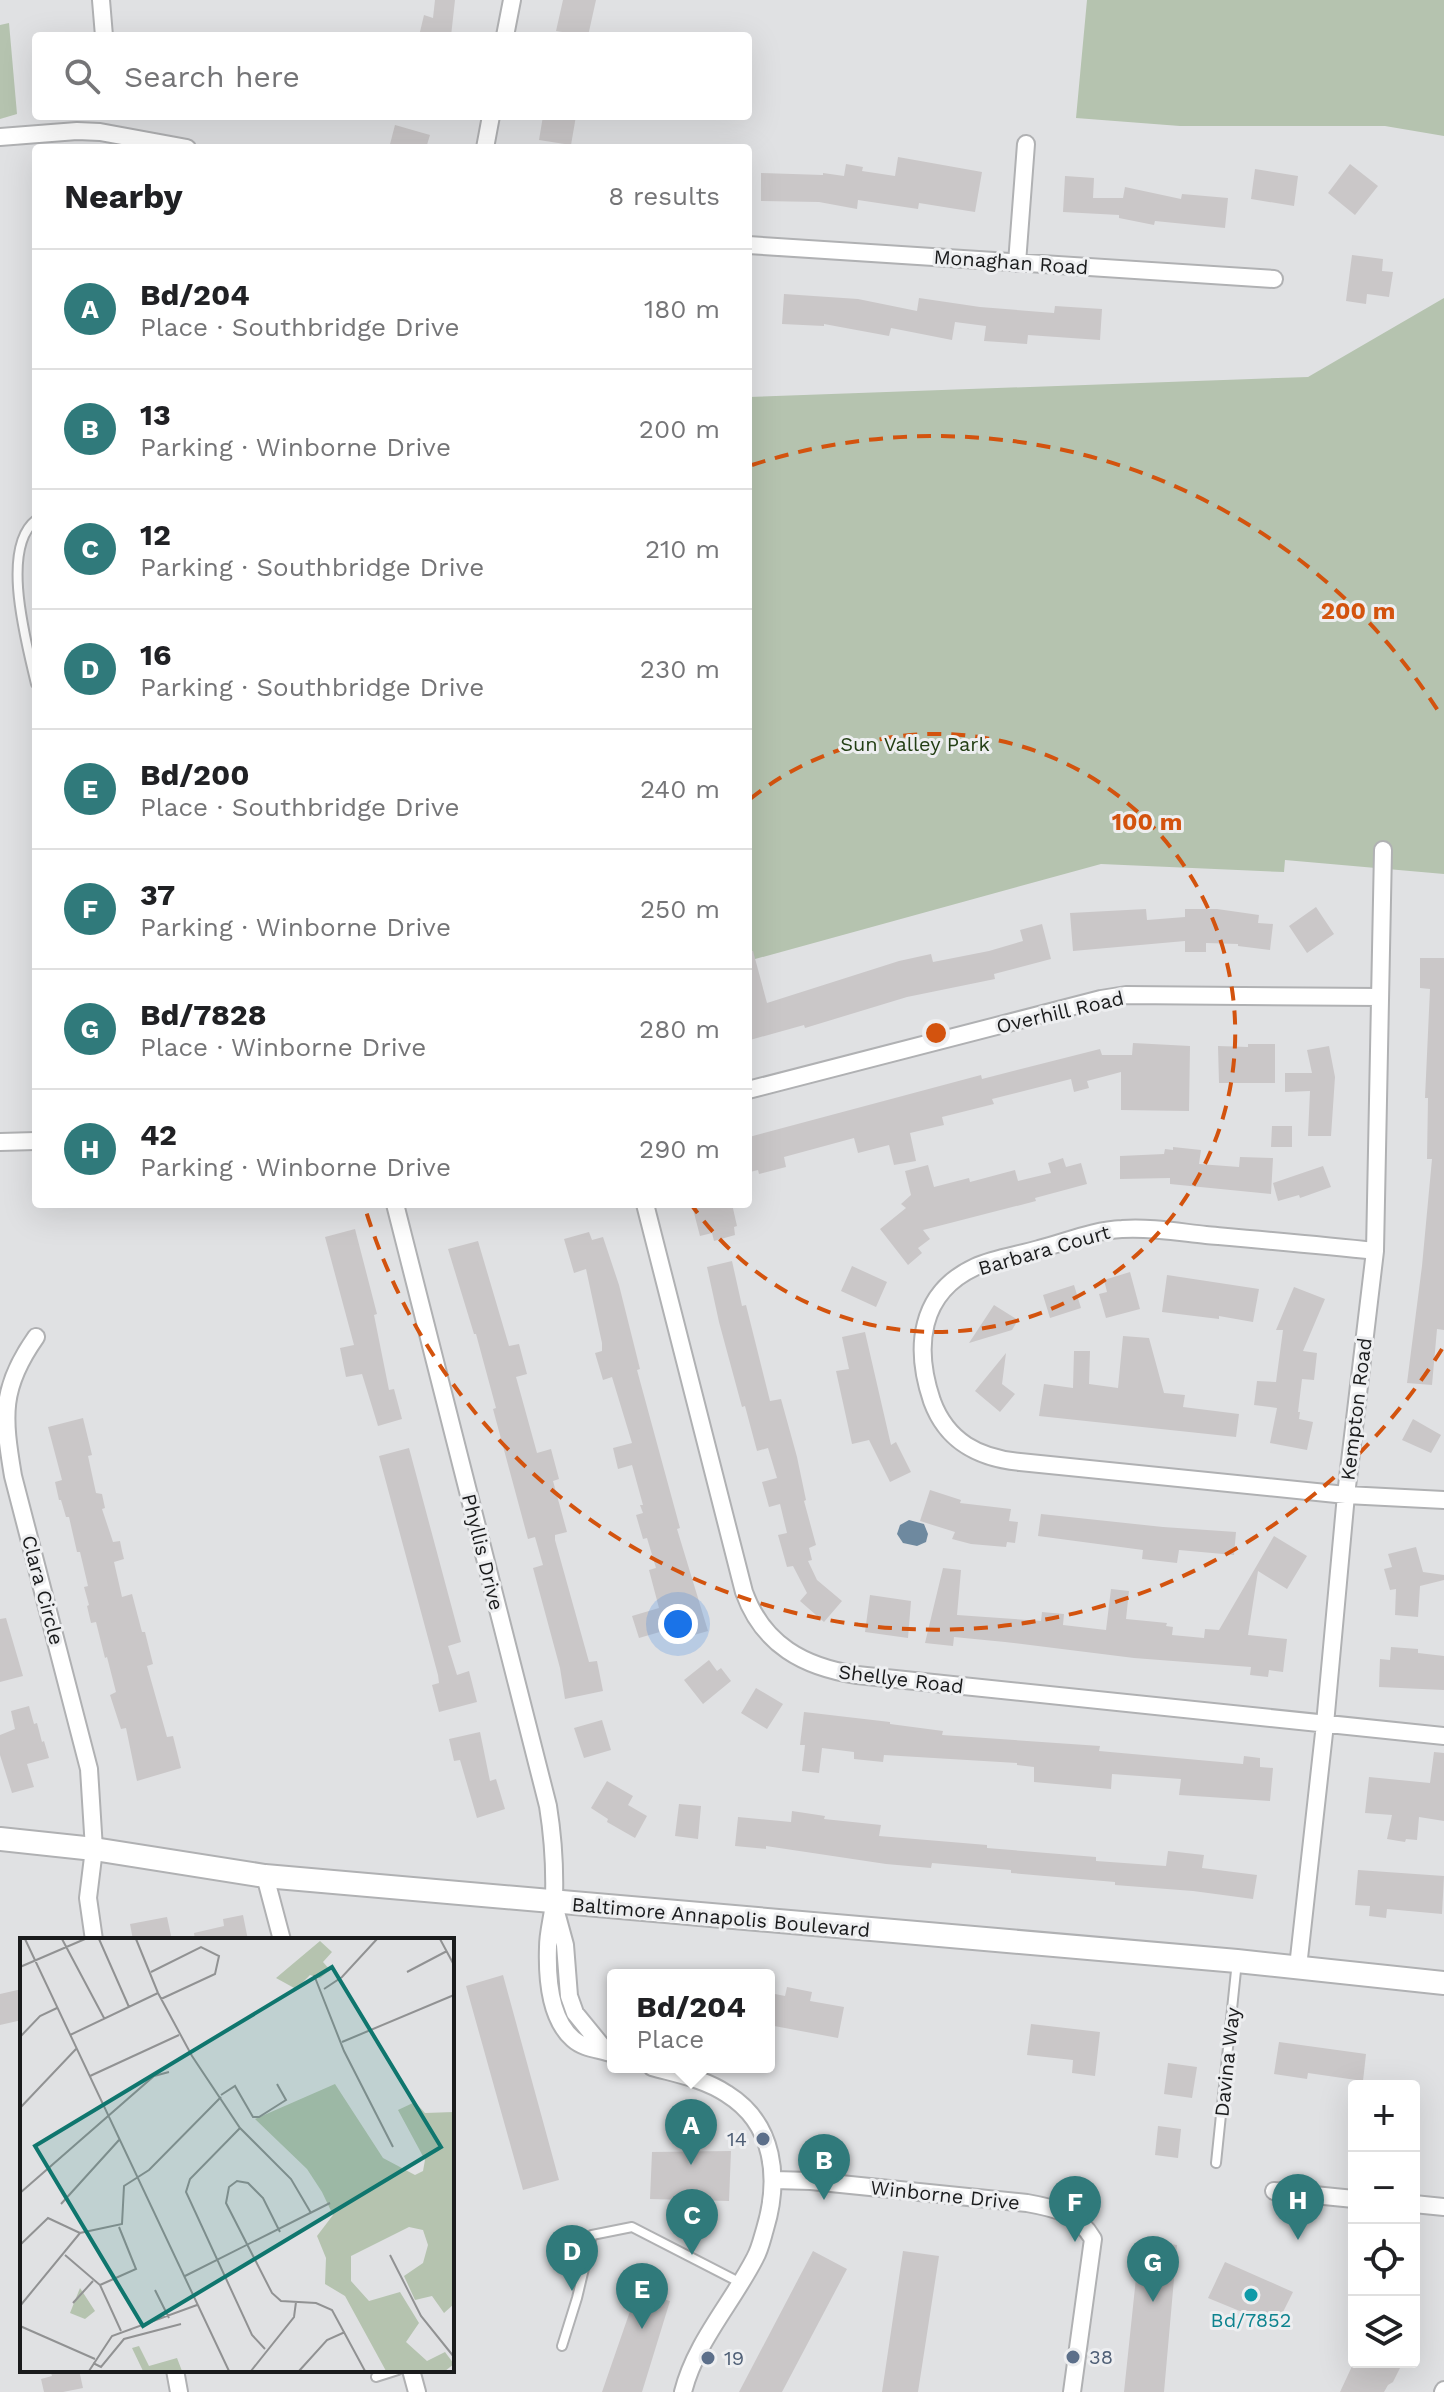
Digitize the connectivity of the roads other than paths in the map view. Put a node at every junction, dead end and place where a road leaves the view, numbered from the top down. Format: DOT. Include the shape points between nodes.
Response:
graph roads {
  1 [pos="101,0"];
  2 [pos="512,0"];
  3 [pos="104,32"];
  4 [pos="506,32"];
  5 [pos="490,120"];
  6 [pos="100,124"];
  7 [pos="0,137"];
  8 [pos="172,144"];
  9 [pos="486,144"];
  10 [pos="1026,144"];
  11 [pos="752,245"];
  12 [pos="1017,263"];
  13 [pos="1274,279"];
  14 [pos="32,522"];
  15 [pos="32,668"];
  16 [pos="1383,850"];
  17 [pos="1379,997"];
  18 [pos="752,1089"];
  19 [pos="32,1141"];
  20 [pos="0,1142"];
  21 [pos="396,1208"];
  22 [pos="646,1208"];
  23 [pos="1375,1251"];
  24 [pos="36,1337"];
  25 [pos="1346,1495"];
  26 [pos="1444,1500"];
  27 [pos="1325,1724"];
  28 [pos="1444,1736"];
  29 [pos="0,1839"];
  30 [pos="94,1849"];
  31 [pos="265,1876"];
  32 [pos="554,1902"];
  33 [pos="94,1938"];
  34 [pos="281,1938"];
  35 [pos="1237,1961"];
  36 [pos="1298,1967"];
  37 [pos="1444,1983"];
  38 [pos="607,2050"];
  39 [pos="673,2073"];
  40 [pos="1216,2163"];
  41 [pos="774,2180"];
  42 [pos="1274,2191"];
  43 [pos="1348,2198"];
  44 [pos="1420,2205"];
  45 [pos="1444,2207"];
  46 [pos="741,2283"];
  47 [pos="562,2346"];
  48 [pos="175,2372"];
  49 [pos="392,2372"];
  50 [pos="412,2372"];
  51 [pos="376,2377"];
  52 [pos="179,2392"];
  53 [pos="417,2392"];
  54 [pos="683,2392"];
  55 [pos="1072,2392"];
  1 -- 3 [label="street"];
  2 -- 4 [label="street"];
  5 -- 9 [label="street"];
  6 -- 7 [label="street"];
  6 -- 8 [label="street"];
  10 -- 12 [label="street"];
  11 -- 12 [label="street, Monaghan Road"];
  12 -- 13 [label="street, Monaghan Road"];
  14 -- 15 [label="lane" via="18,538 12,556 12,585"];
  16 -- 17 [label="street, Kempton Road"];
  17 -- 18 [label="street, Overhill Road" via="1101,999"];
  17 -- 23 [label="street, Kempton Road"];
  19 -- 20 [label="street"];
  21 -- 32 [label="street, Phyllis Drive" via="548,1806"];
  22 -- 27 [label="street, Shellye Road" via="744,1592 765,1632 787,1650 828,1671 857,1675"];
  23 -- 25 [label="street, Kempton Road"];
  23 -- 25 [label="street, Barbara Court" via="1120,1229 978,1265 944,1288 925,1323 922,1343 929,1393 944,1426 956,1440 988,1457"];
  24 -- 30 [label="street, Clara Circle" via="18,1362 9,1391 7,1441 89,1769"];
  25 -- 26 [label="street, Barbara Court"];
  25 -- 27 [label="street, Kempton Road"];
  27 -- 28 [label="street, Shellye Road"];
  27 -- 36 [label="street, Kempton Road"];
  29 -- 30 [label="main road, Baltimore Annapolis Boulevard"];
  30 -- 31 [label="main road, Baltimore Annapolis Boulevard"];
  30 -- 33 [label="street, Clara Circle" via="88,1898"];
  31 -- 32 [label="main road, Baltimore Annapolis Boulevard"];
  31 -- 34 [label="street"];
  32 -- 35 [label="main road, Baltimore Annapolis Boulevard"];
  32 -- 38 [label="street, Phyllis Drive" via="575,2013"];
  35 -- 36 [label="main road, Baltimore Annapolis Boulevard"];
  35 -- 40 [label="lane, Davina Way"];
  36 -- 37 [label="main road, Baltimore Annapolis Boulevard"];
  39 -- 41 [label="street" via="702,2081 750,2111 764,2135"];
  41 -- 46 [label="street" via="773,2204 757,2255"];
  41 -- 55 [label="street, Winborne Drive" via="1027,2203 1058,2208 1075,2218 1093,2239"];
  42 -- 43 [label="street"];
  44 -- 45 [label="street"];
  46 -- 47 [label="lane" via="632,2227 592,2235"];
  46 -- 54 [label="street" via="689,2368"];
  48 -- 52 [label="street"];
  49 -- 51 [label="lane"];
  50 -- 53 [label="street"];
}
